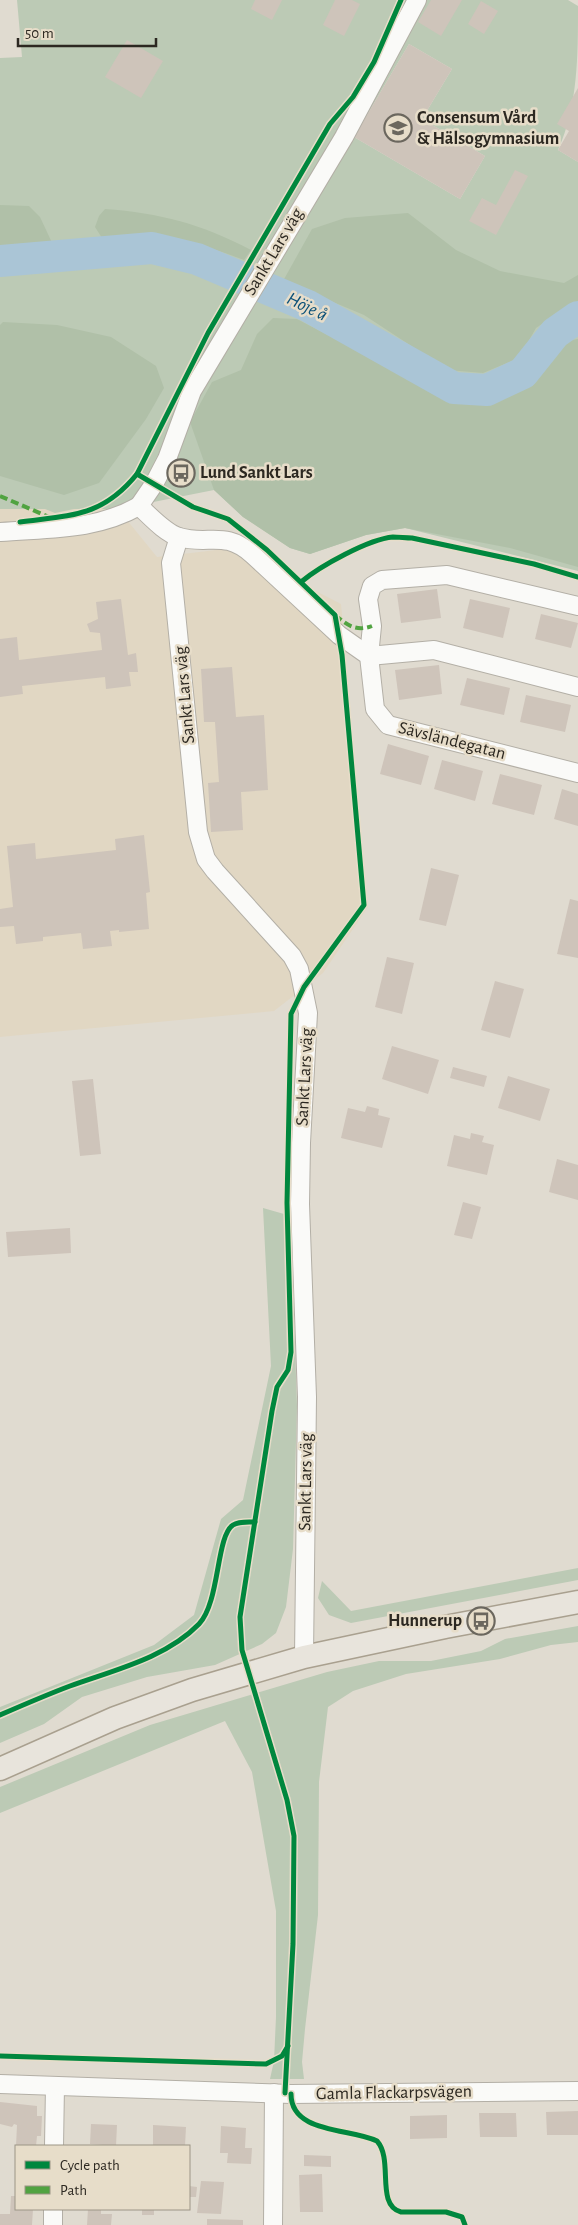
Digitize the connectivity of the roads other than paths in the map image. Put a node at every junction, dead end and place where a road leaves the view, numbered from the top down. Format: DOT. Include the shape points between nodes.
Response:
graph roads {
  1 [pos="418,0"];
  2 [pos="139,506"];
  3 [pos="0,532"];
  4 [pos="179,537"];
  5 [pos="578,606"];
  6 [pos="369,656"];
  7 [pos="578,687"];
  8 [pos="578,773"];
  9 [pos="578,1602"];
  10 [pos="578,1607"];
  11 [pos="545,1609"];
  12 [pos="304,1657"];
  13 [pos="0,1769"];
  14 [pos="0,2084"];
  15 [pos="55,2086"];
  16 [pos="578,2091"];
  17 [pos="274,2093"];
  18 [pos="54,2145"];
  19 [pos="53,2210"];
  20 [pos="53,2225"];
  21 [pos="273,2225"];
  1 -- 2 [label="street, Sankt Lars väg" via="344,137 192,391 167,459"];
  2 -- 3 [label="street, Sankt Lars väg" via="94,524"];
  2 -- 4 [label="street"];
  4 -- 6 [label="street" via="223,539 239,544 340,635"];
  4 -- 12 [label="street, Sankt Lars väg" via="171,563 201,846 206,859 235,896 292,956 299,969 308,1013 300,1204 307,1397"];
  5 -- 6 [label="street, Sävsländegatan" via="447,575 382,580 369,591 372,626"];
  6 -- 7 [label="street" via="434,650"];
  6 -- 8 [label="street, Sävsländegatan" via="375,709 388,725"];
  9 -- 11 [label="main road"];
  10 -- 11 [label="main road"];
  11 -- 12 [label="main road"];
  12 -- 13 [label="main road" via="192,1690 115,1718"];
  14 -- 15 [label="street, Gamla Flackarpsvägen"];
  15 -- 17 [label="street, Gamla Flackarpsvägen"];
  15 -- 18 [label="street"];
  16 -- 17 [label="street, Gamla Flackarpsvägen"];
  17 -- 21 [label="street"];
  19 -- 20 [label="street"];
}
